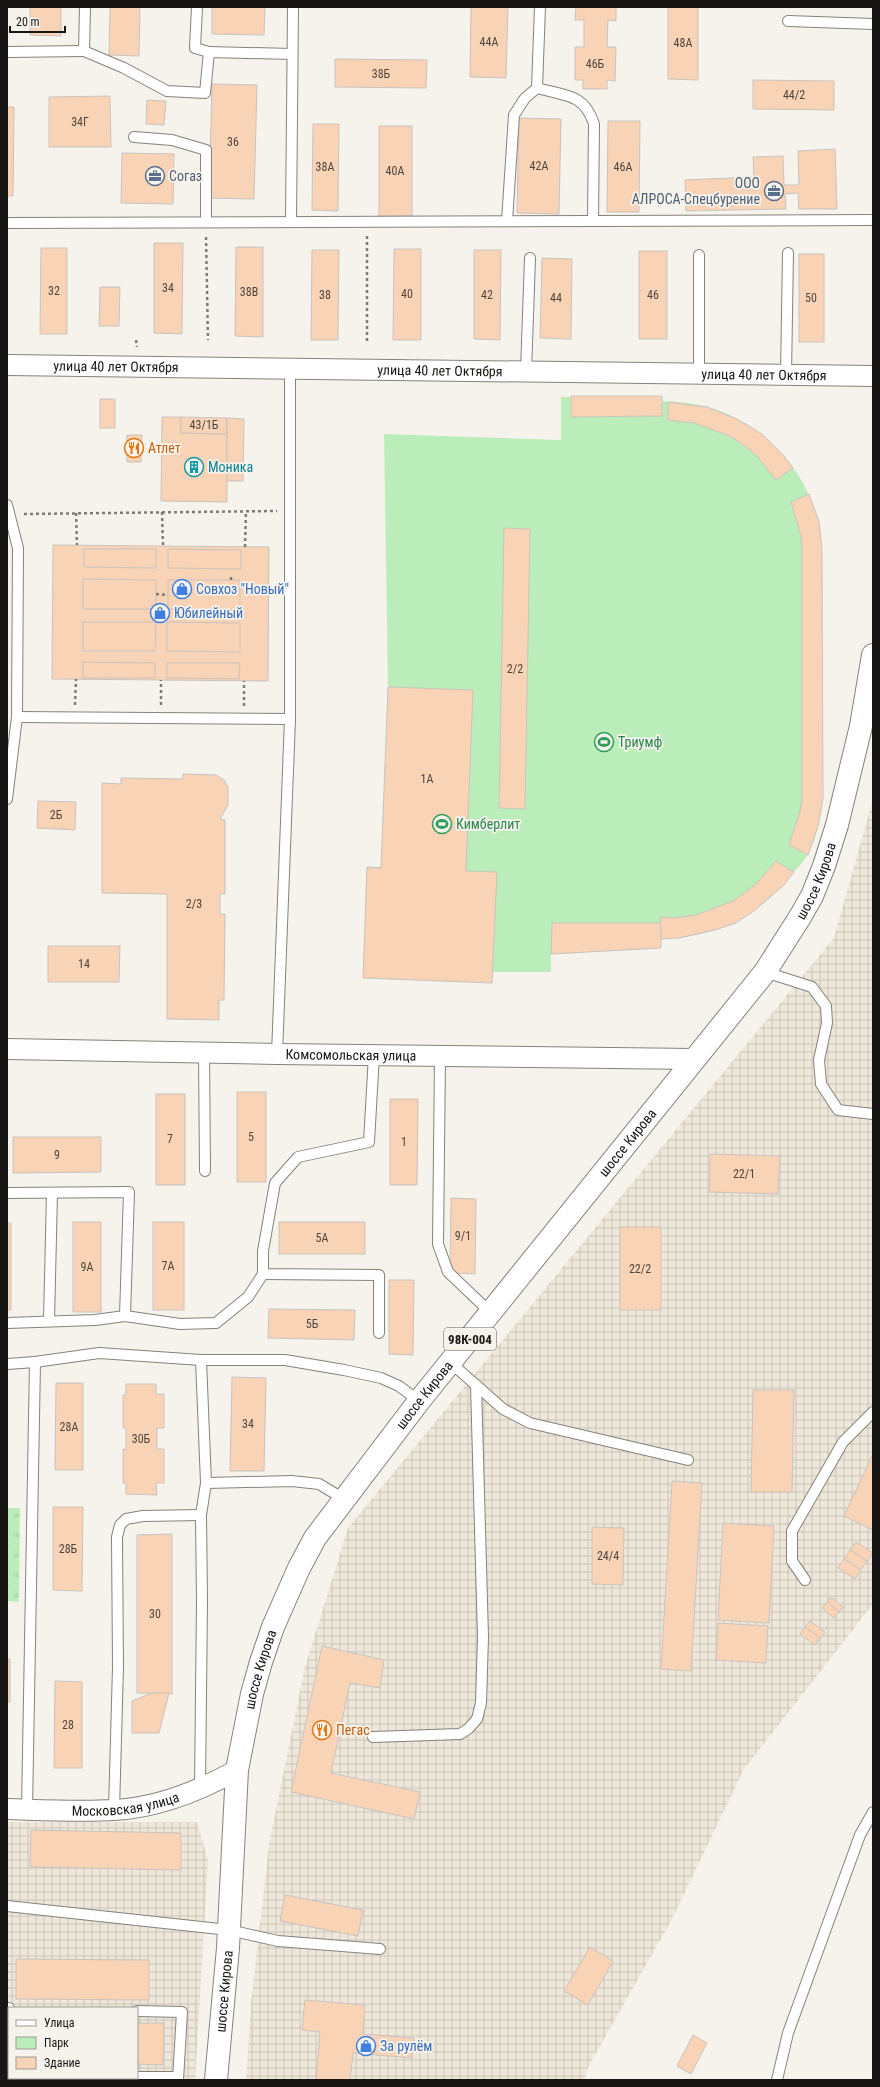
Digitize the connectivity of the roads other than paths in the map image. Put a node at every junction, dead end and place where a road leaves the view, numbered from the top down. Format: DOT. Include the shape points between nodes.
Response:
graph roads {
  1 [pos="85,7"];
  2 [pos="197,7"];
  3 [pos="293,7"];
  4 [pos="540,7"];
  5 [pos="788,21"];
  6 [pos="873,24"];
  7 [pos="84,51"];
  8 [pos="7,52"];
  9 [pos="210,52"];
  10 [pos="292,54"];
  11 [pos="537,88"];
  12 [pos="134,137"];
  13 [pos="593,220"];
  14 [pos="873,220"];
  15 [pos="507,221"];
  16 [pos="7,222"];
  17 [pos="206,222"];
  18 [pos="291,222"];
  19 [pos="788,253"];
  20 [pos="699,254"];
  21 [pos="530,258"];
  22 [pos="7,366"];
  23 [pos="290,369"];
  24 [pos="526,372"];
  25 [pos="699,374"];
  26 [pos="786,375"];
  27 [pos="873,376"];
  28 [pos="8,509"];
  29 [pos="873,655"];
  30 [pos="17,717"];
  31 [pos="290,719"];
  32 [pos="7,799"];
  33 [pos="765,972"];
  34 [pos="7,1049"];
  35 [pos="204,1053"];
  36 [pos="277,1054"];
  37 [pos="374,1055"];
  38 [pos="440,1056"];
  39 [pos="695,1059"];
  40 [pos="873,1114"];
  41 [pos="205,1171"];
  42 [pos="7,1193"];
  43 [pos="52,1193"];
  44 [pos="263,1274"];
  45 [pos="491,1312"];
  46 [pos="125,1316"];
  47 [pos="49,1321"];
  48 [pos="7,1323"];
  49 [pos="379,1333"];
  50 [pos="201,1360"];
  51 [pos="35,1362"];
  52 [pos="451,1363"];
  53 [pos="7,1364"];
  54 [pos="476,1385"];
  55 [pos="420,1401"];
  56 [pos="873,1412"];
  57 [pos="688,1460"];
  58 [pos="206,1483"];
  59 [pos="344,1499"];
  60 [pos="201,1515"];
  61 [pos="805,1580"];
  62 [pos="373,1737"];
  63 [pos="237,1770"];
  64 [pos="200,1788"];
  65 [pos="7,1809"];
  66 [pos="27,1810"];
  67 [pos="114,1810"];
  68 [pos="873,1812"];
  69 [pos="7,1906"];
  70 [pos="229,1930"];
  71 [pos="380,1949"];
  72 [pos="138,2011"];
  73 [pos="138,2077"];
  74 [pos="178,2078"];
  75 [pos="216,2080"];
  76 [pos="777,2080"];
  1 -- 7 [label="lane"];
  2 -- 9 [label="lane" via="195,48"];
  3 -- 10 [label="lane"];
  4 -- 11 [label="lane"];
  5 -- 6 [label="lane"];
  7 -- 8 [label="lane"];
  7 -- 9 [label="lane" via="124,68 167,91 205,93"];
  9 -- 10 [label="lane"];
  10 -- 18 [label="lane"];
  11 -- 13 [label="lane" via="580,100 591,114 594,124"];
  11 -- 15 [label="lane" via="525,98 514,115"];
  12 -- 17 [label="lane" via="172,140 206,150"];
  13 -- 14 [label="lane"];
  13 -- 15 [label="lane"];
  15 -- 18 [label="lane"];
  16 -- 17 [label="lane"];
  17 -- 18 [label="lane"];
  19 -- 26 [label="lane"];
  20 -- 25 [label="lane"];
  21 -- 24 [label="lane"];
  22 -- 23 [label="street, улица 40 лет Октября"];
  23 -- 24 [label="street, улица 40 лет Октября"];
  23 -- 31 [label="lane"];
  24 -- 25 [label="street, улица 40 лет Октября"];
  25 -- 26 [label="street, улица 40 лет Октября"];
  26 -- 27 [label="street, улица 40 лет Октября"];
  28 -- 30 [label="lane" via="18,548"];
  29 -- 33 [label="main road, шоссе Кирова / 98К-004" via="861,726 837,825 824,866 812,896"];
  30 -- 31 [label="lane"];
  30 -- 32 [label="lane"];
  31 -- 36 [label="lane"];
  33 -- 39 [label="main road, шоссе Кирова / 98К-004"];
  33 -- 40 [label="lane" via="812,987 826,1006 826,1023 819,1060 821,1084 838,1110"];
  34 -- 35 [label="street, Комсомольская улица"];
  35 -- 36 [label="street, Комсомольская улица"];
  35 -- 41 [label="lane"];
  36 -- 37 [label="street, Комсомольская улица"];
  37 -- 38 [label="street, Комсомольская улица"];
  37 -- 44 [label="lane" via="369,1142 298,1157 275,1183 263,1252"];
  38 -- 39 [label="street, Комсомольская улица"];
  38 -- 45 [label="lane" via="438,1244 448,1272"];
  39 -- 45 [label="main road, шоссе Кирова / 98К-004"];
  42 -- 43 [label="lane"];
  43 -- 46 [label="lane" via="129,1192"];
  43 -- 47 [label="lane"];
  44 -- 46 [label="lane" via="248,1297 216,1323 180,1324"];
  44 -- 49 [label="lane" via="379,1275"];
  45 -- 52 [label="main road, шоссе Кирова / 98К-004"];
  46 -- 47 [label="lane" via="95,1320"];
  47 -- 48 [label="lane"];
  50 -- 51 [label="lane" via="99,1353"];
  50 -- 55 [label="lane" via="285,1360 344,1370 381,1378 399,1386"];
  50 -- 58 [label="lane"];
  51 -- 53 [label="lane"];
  51 -- 66 [label="lane"];
  52 -- 54 [label="lane"];
  52 -- 55 [label="main road, шоссе Кирова / 98К-004"];
  54 -- 57 [label="lane" via="503,1409 530,1423"];
  54 -- 62 [label="lane" via="483,1637 481,1703 477,1719 460,1734"];
  55 -- 59 [label="main road, шоссе Кирова / 98К-004"];
  56 -- 61 [label="lane" via="843,1442 792,1531 792,1561"];
  58 -- 59 [label="lane" via="292,1481 320,1484"];
  58 -- 60 [label="lane"];
  59 -- 63 [label="main road, шоссе Кирова / 98К-004" via="315,1538 273,1627 252,1694"];
  60 -- 64 [label="lane"];
  60 -- 67 [label="lane" via="143,1516 126,1519 120,1525 117,1537 118,1667"];
  63 -- 64 [label="street, Московская улица"];
  63 -- 70 [label="main road, шоссе Кирова / 98К-004"];
  64 -- 67 [label="street, Московская улица" via="152,1803"];
  65 -- 66 [label="street, Московская улица"];
  66 -- 67 [label="street, Московская улица"];
  68 -- 76 [label="lane" via="860,1835 788,2033"];
  69 -- 70 [label="lane"];
  70 -- 71 [label="lane" via="278,1941"];
  70 -- 75 [label="main road, шоссе Кирова / 98К-004"];
  72 -- 74 [label="lane" via="182,2012"];
  73 -- 74 [label="lane"];
}
